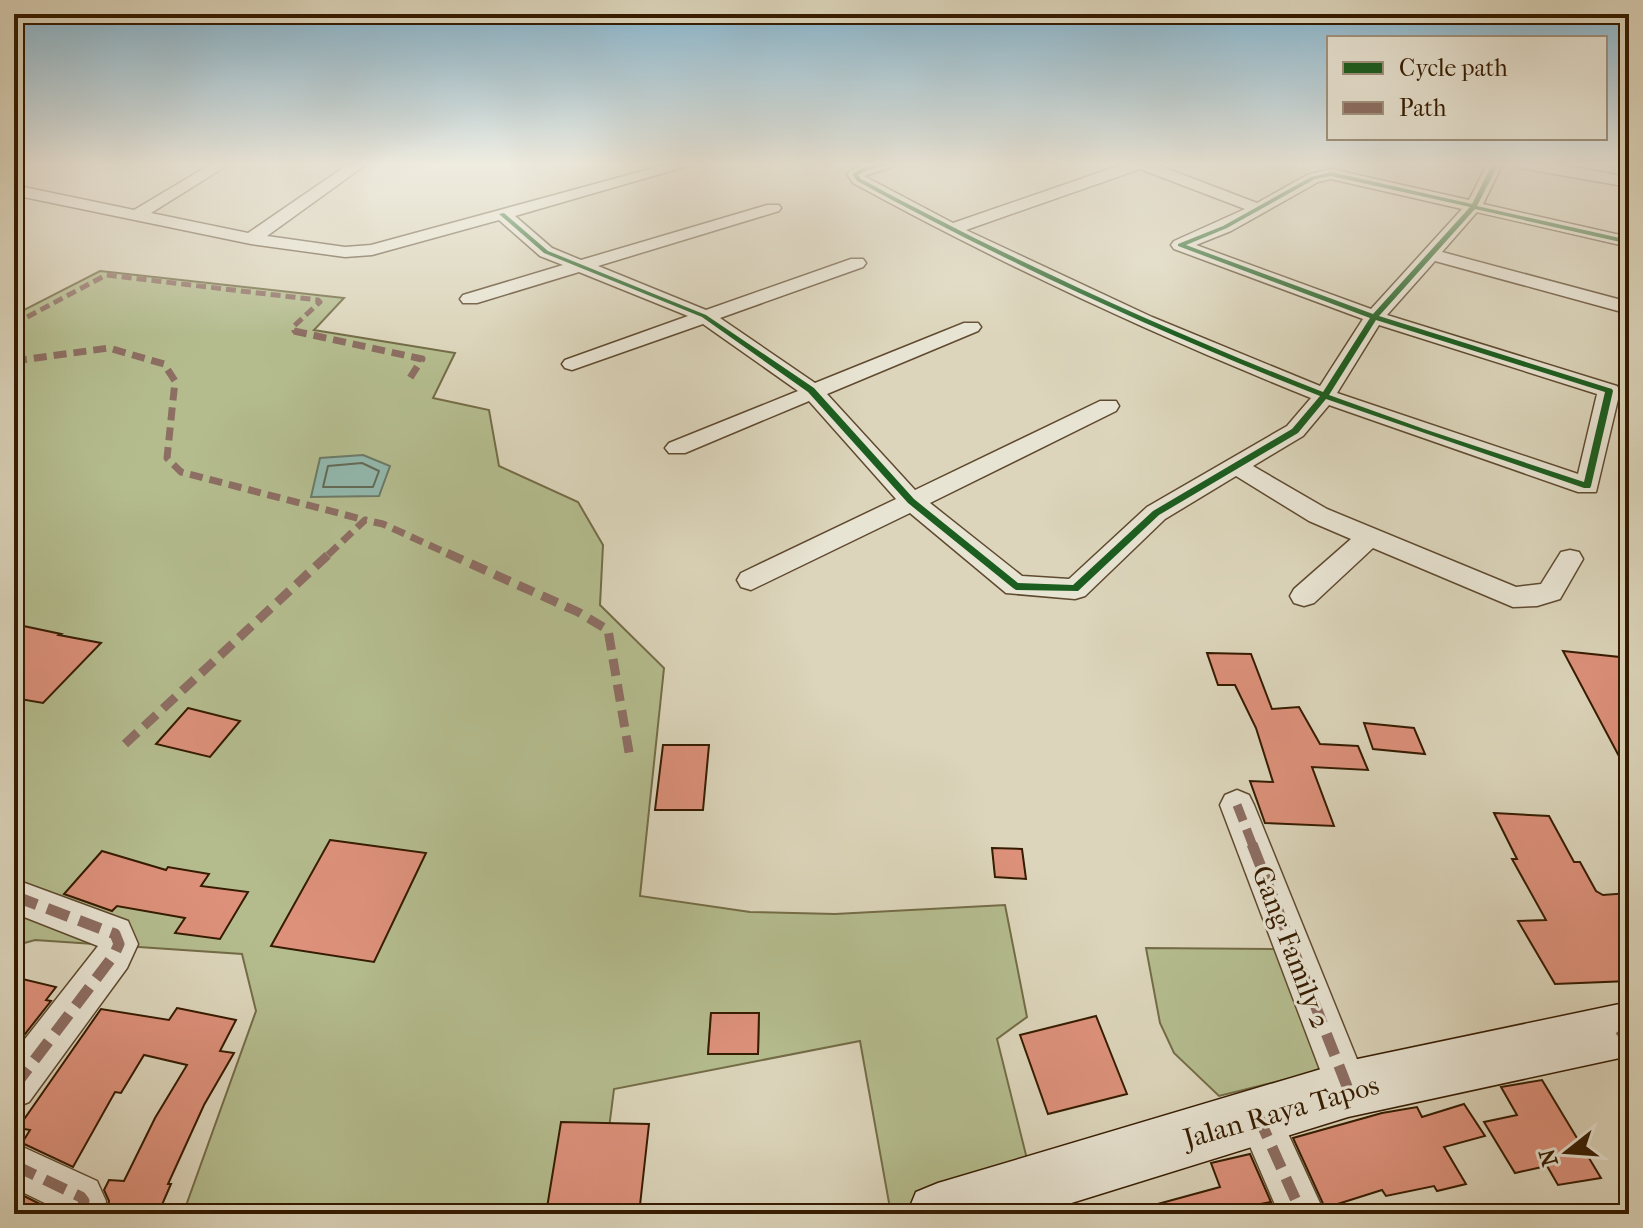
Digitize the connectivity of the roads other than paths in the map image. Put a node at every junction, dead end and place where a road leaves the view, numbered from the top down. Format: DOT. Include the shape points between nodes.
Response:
graph roads {
  1 [pos="157,220"];
  2 [pos="278,220"];
  3 [pos="479,220"];
  4 [pos="509,220"];
  5 [pos="733,220"];
  6 [pos="932,220"];
  7 [pos="977,220"];
  8 [pos="1234,220"];
  9 [pos="1461,220"];
  10 [pos="1536,220"];
  11 [pos="949,230"];
  12 [pos="251,239"];
  13 [pos="1629,242"];
  14 [pos="1431,254"];
  15 [pos="857,263"];
  16 [pos="583,266"];
  17 [pos="470,299"];
  18 [pos="1629,308"];
  19 [pos="704,316"];
  20 [pos="1374,317"];
  21 [pos="971,327"];
  22 [pos="572,364"];
  23 [pos="811,390"];
  24 [pos="1325,395"];
  25 [pos="1108,406"];
  26 [pos="677,448"];
  27 [pos="1236,466"];
  28 [pos="911,501"];
  29 [pos="1370,536"];
  30 [pos="1570,559"];
  31 [pos="751,580"];
  32 [pos="1304,596"];
  33 [pos="1237,805"];
  34 [pos="22,899"];
  35 [pos="1626,1034"];
  36 [pos="14,1087"];
  37 [pos="1348,1089"];
  38 [pos="1258,1116"];
  39 [pos="14,1165"];
  40 [pos="81,1214"];
  41 [pos="938,1214"];
  42 [pos="1302,1214"];
  1 -- 12 [label="street"];
  2 -- 12 [label="street"];
  3 -- 12 [label="street" via="372,250 345,252"];
  4 -- 16 [label="street" via="546,252"];
  5 -- 16 [label="street"];
  6 -- 11 [label="street"];
  7 -- 11 [label="street"];
  8 -- 20 [label="street" via="1180,245"];
  9 -- 14 [label="street"];
  10 -- 13 [label="street"];
  11 -- 24 [label="street" via="1154,327"];
  14 -- 18 [label="street"];
  14 -- 20 [label="street"];
  15 -- 19 [label="street"];
  16 -- 17 [label="street"];
  16 -- 19 [label="street"];
  19 -- 22 [label="street"];
  19 -- 23 [label="street"];
  20 -- 24 [label="street"];
  20 -- 24 [label="street" via="1609,391 1587,486"];
  21 -- 23 [label="street"];
  23 -- 26 [label="street"];
  23 -- 28 [label="street"];
  24 -- 27 [label="street" via="1295,431"];
  25 -- 28 [label="street"];
  27 -- 28 [label="street" via="1156,513 1075,589 1016,586"];
  27 -- 29 [label="street" via="1318,515"];
  28 -- 31 [label="street"];
  29 -- 30 [label="street" via="1513,597 1541,598 1555,591"];
  29 -- 32 [label="street"];
  33 -- 37 [label="street, Gang Family 2"];
  34 -- 36 [label="street" via="115,934 119,944"];
  35 -- 37 [label="main road, Jalan Raya Tapos"];
  37 -- 38 [label="main road, Jalan Raya Tapos"];
  38 -- 41 [label="main road, Jalan Raya Tapos"];
  38 -- 42 [label="street"];
  39 -- 40 [label="street" via="81,1197"];
}
